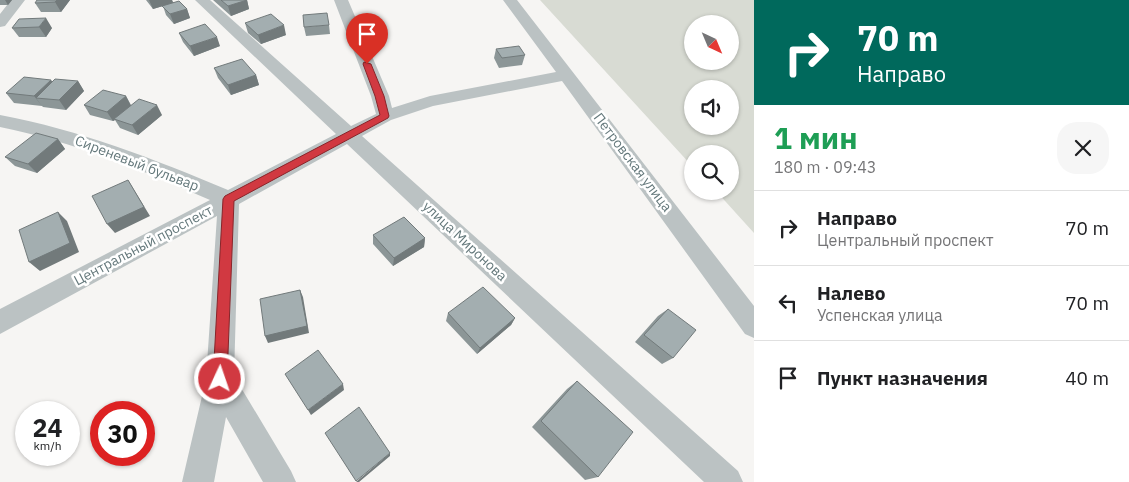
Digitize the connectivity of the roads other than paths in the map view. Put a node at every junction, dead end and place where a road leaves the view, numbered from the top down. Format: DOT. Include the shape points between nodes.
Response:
graph roads {
  1 [pos="18,0"];
  2 [pos="202,0"];
  3 [pos="341,0"];
  4 [pos="510,0"];
  5 [pos="0,23"];
  6 [pos="568,75"];
  7 [pos="385,116"];
  8 [pos="0,120"];
  9 [pos="350,135"];
  10 [pos="229,199"];
  11 [pos="0,322"];
  12 [pos="754,326"];
  13 [pos="220,379"];
  14 [pos="198,482"];
  15 [pos="280,482"];
  16 [pos="727,482"];
  1 -- 5 [label="street"];
  2 -- 9 [label="street, улица Миронова"];
  3 -- 7 [label="street"];
  4 -- 6 [label="street, Петровская улица"];
  6 -- 7 [label="street, Центральный проспект" via="430,101"];
  6 -- 12 [label="street, Петровская улица"];
  7 -- 9 [label="street, Центральный проспект"];
  8 -- 10 [label="street, Сиреневый бульвар" via="37,127 127,156"];
  9 -- 10 [label="street, Центральный проспект"];
  9 -- 16 [label="street, улица Миронова"];
  10 -- 11 [label="street, Центральный проспект"];
  10 -- 13 [label="street"];
  13 -- 14 [label="street"];
  13 -- 15 [label="street"];
}
